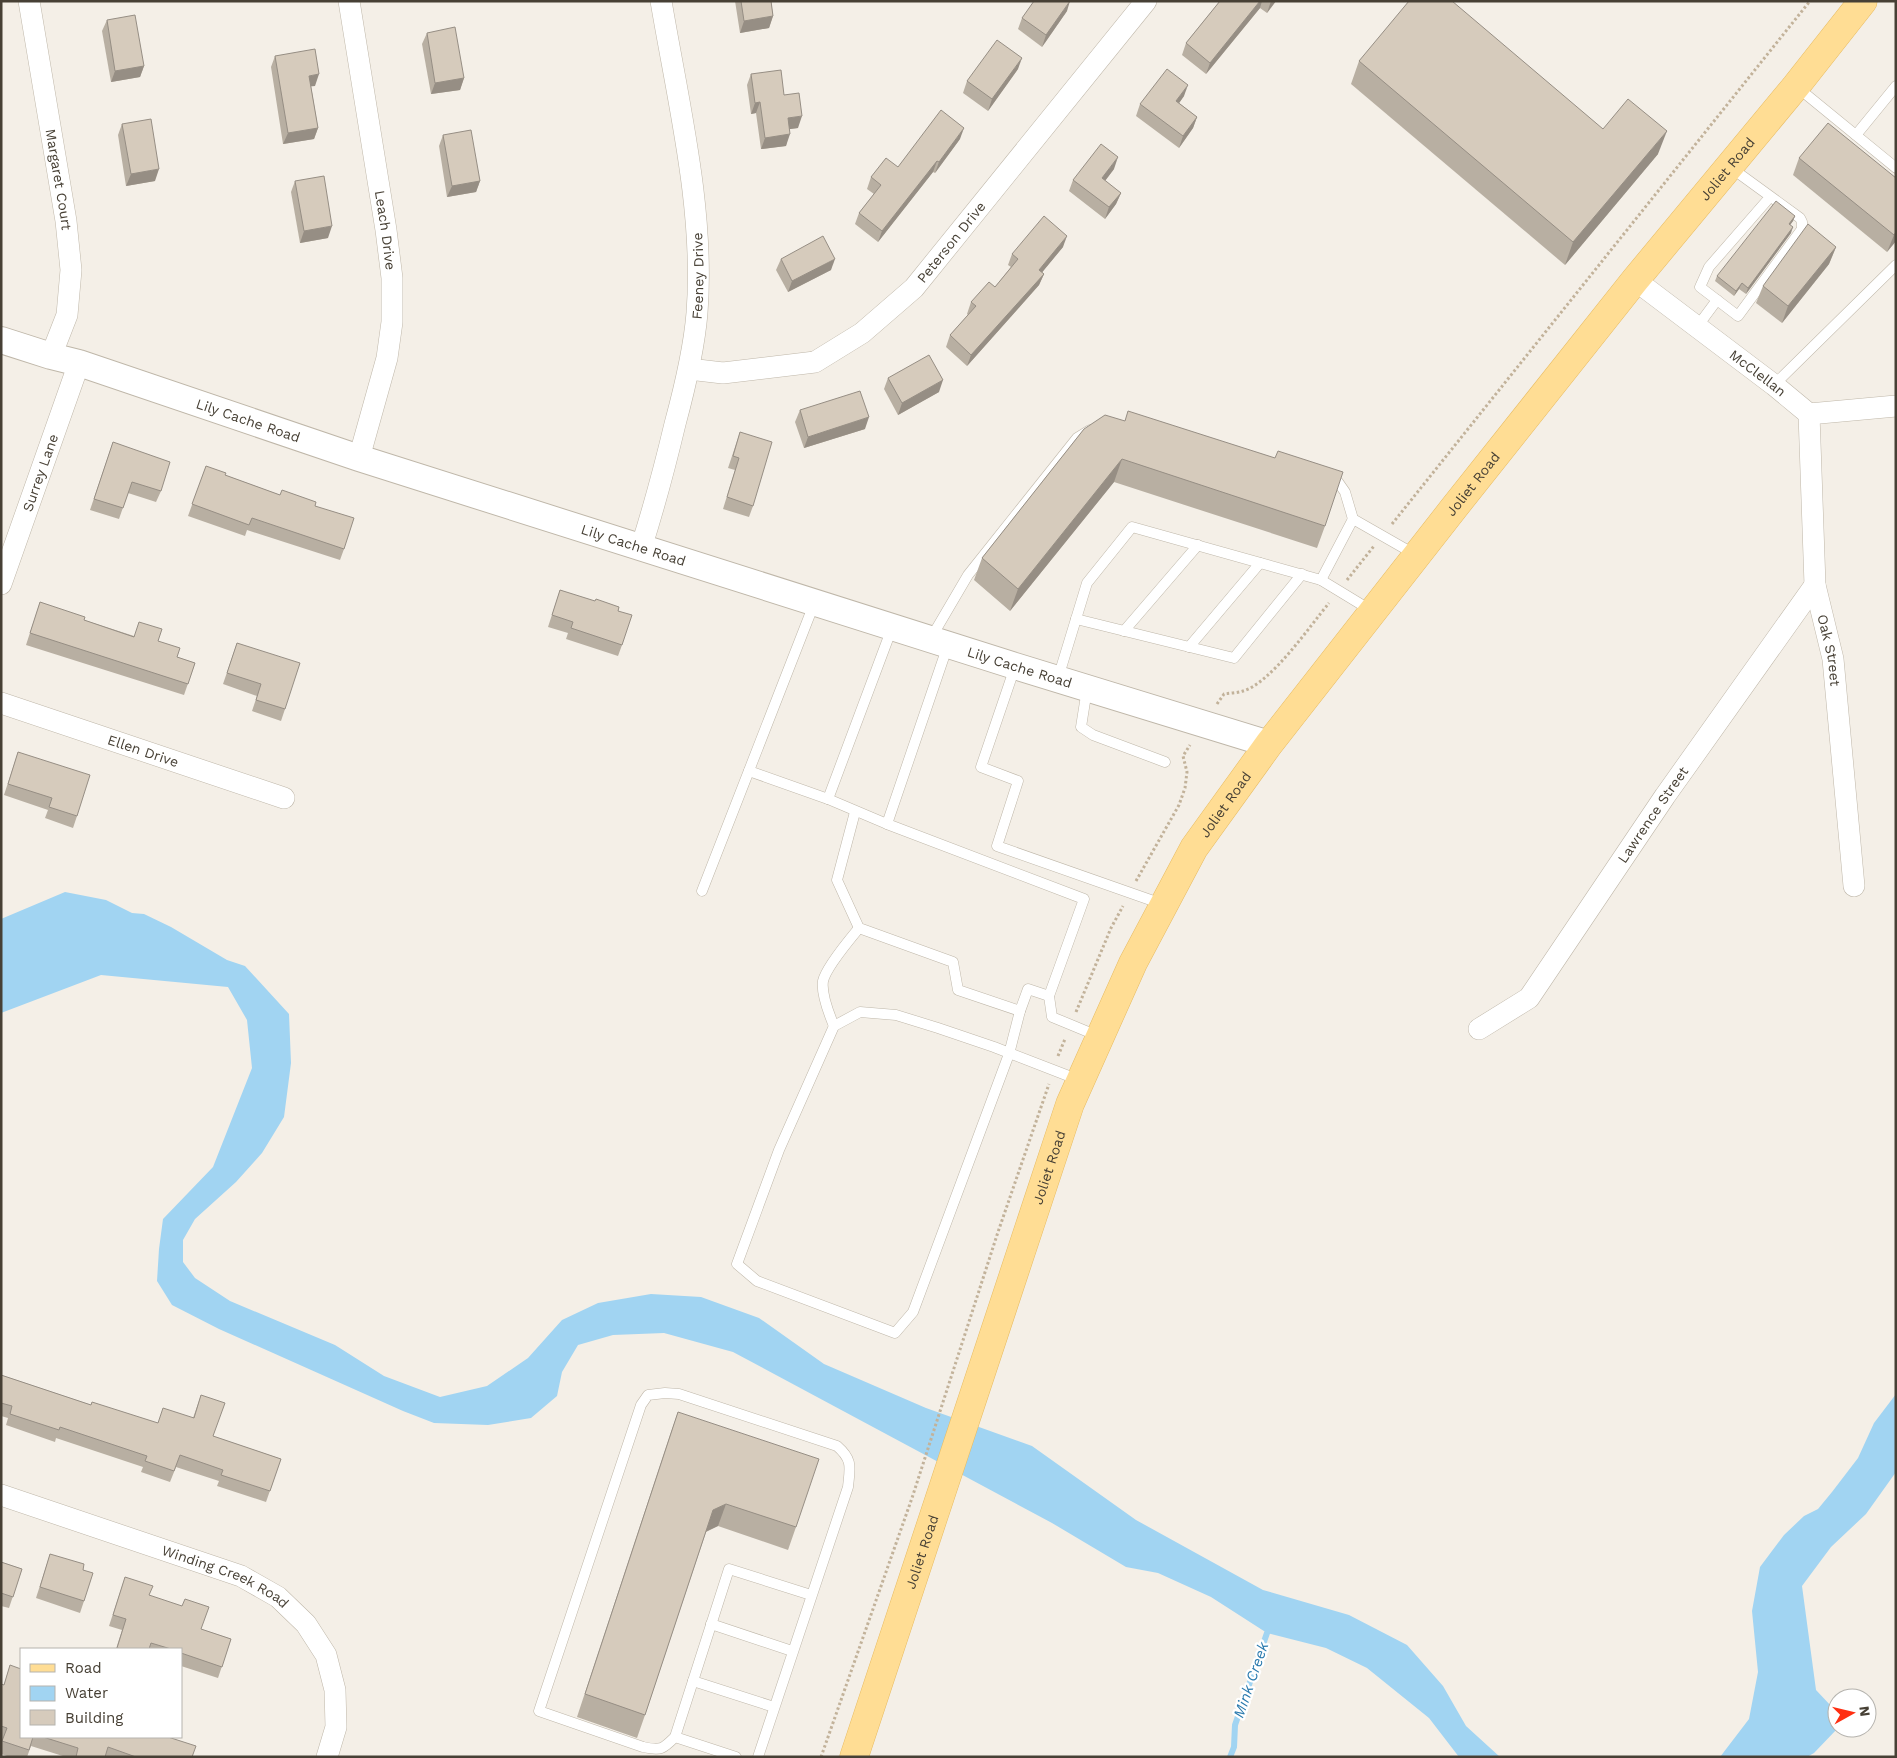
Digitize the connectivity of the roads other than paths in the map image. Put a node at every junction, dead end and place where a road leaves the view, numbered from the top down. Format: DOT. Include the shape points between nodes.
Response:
graph roads {
  1 [pos="29,1"];
  2 [pos="349,1"];
  3 [pos="660,1"];
  4 [pos="1146,1"];
  5 [pos="1863,1"];
  6 [pos="1796,86"];
  7 [pos="1896,86"];
  8 [pos="1856,135"];
  9 [pos="1729,167"];
  10 [pos="1896,168"];
  11 [pos="1770,197"];
  12 [pos="1896,265"];
  13 [pos="1635,280"];
  14 [pos="1717,300"];
  15 [pos="1697,326"];
  16 [pos="1,340"];
  17 [pos="51,356"];
  18 [pos="79,363"];
  19 [pos="689,369"];
  20 [pos="1774,385"];
  21 [pos="1896,406"];
  22 [pos="1809,414"];
  23 [pos="1102,423"];
  24 [pos="360,458"];
  25 [pos="1319,476"];
  26 [pos="1353,519"];
  27 [pos="1198,545"];
  28 [pos="641,548"];
  29 [pos="1417,555"];
  30 [pos="1260,563"];
  31 [pos="1302,574"];
  32 [pos="1321,580"];
  33 [pos="1,584"];
  34 [pos="1815,585"];
  35 [pos="814,603"];
  36 [pos="1373,612"];
  37 [pos="1076,620"];
  38 [pos="893,627"];
  39 [pos="1124,631"];
  40 [pos="939,642"];
  41 [pos="1189,647"];
  42 [pos="1015,666"];
  43 [pos="1058,679"];
  44 [pos="1088,688"];
  45 [pos="1,704"];
  46 [pos="1269,744"];
  47 [pos="1165,762"];
  48 [pos="748,771"];
  49 [pos="284,798"];
  50 [pos="828,799"];
  51 [pos="855,812"];
  52 [pos="887,824"];
  53 [pos="1854,886"];
  54 [pos="702,890"];
  55 [pos="1164,905"];
  56 [pos="858,928"];
  57 [pos="1049,996"];
  58 [pos="1020,1011"];
  59 [pos="834,1026"];
  60 [pos="1479,1029"];
  61 [pos="1100,1037"];
  62 [pos="1009,1054"];
  63 [pos="1080,1081"];
  64 [pos="1,1496"];
  65 [pos="811,1595"];
  66 [pos="711,1624"];
  67 [pos="792,1651"];
  68 [pos="693,1681"];
  69 [pos="774,1708"];
  70 [pos="675,1737"];
  71 [pos="327,1757"];
  72 [pos="736,1757"];
  73 [pos="758,1757"];
  74 [pos="854,1757"];
  1 -- 17 [label="street, Margaret Court" via="72,270 67,315"];
  2 -- 24 [label="street, Leach Drive" via="392,278 392,322 387,358"];
  3 -- 19 [label="street, Feeney Drive" via="693,190 697,312"];
  4 -- 19 [label="street, Peterson Drive" via="914,288 862,333 815,362 723,373"];
  5 -- 6 [label="main road, Joliet Road"];
  6 -- 8 [label="lane"];
  6 -- 9 [label="main road, Joliet Road"];
  7 -- 8 [label="lane"];
  8 -- 10 [label="lane"];
  9 -- 11 [label="lane"];
  9 -- 13 [label="main road, Joliet Road"];
  11 -- 14 [label="lane" via="1709,268 1700,287"];
  11 -- 14 [label="lane" via="1800,218 1802,229 1738,316"];
  12 -- 20 [label="lane"];
  13 -- 15 [label="street, McClellan"];
  13 -- 29 [label="main road, Joliet Road"];
  14 -- 15 [label="lane"];
  15 -- 20 [label="street, McClellan"];
  16 -- 17 [label="street, Lily Cache Road"];
  17 -- 18 [label="street, Lily Cache Road"];
  18 -- 24 [label="street, Lily Cache Road"];
  18 -- 33 [label="street, Surrey Lane"];
  19 -- 28 [label="street, Feeney Drive"];
  20 -- 22 [label="street, McClellan"];
  21 -- 22 [label="street"];
  22 -- 34 [label="street, Oak Street"];
  23 -- 40 [label="lane" via="1077,438 968,575"];
  24 -- 28 [label="street, Lily Cache Road"];
  25 -- 26 [label="lane" via="1338,482 1345,492"];
  26 -- 29 [label="lane"];
  26 -- 32 [label="lane"];
  27 -- 30 [label="lane"];
  27 -- 37 [label="lane" via="1132,527 1087,583"];
  27 -- 39 [label="lane"];
  28 -- 35 [label="street, Lily Cache Road"];
  29 -- 36 [label="main road, Joliet Road"];
  30 -- 31 [label="lane"];
  30 -- 41 [label="lane"];
  31 -- 32 [label="lane"];
  31 -- 41 [label="lane" via="1234,658"];
  32 -- 36 [label="lane"];
  34 -- 53 [label="street, Oak Street" via="1833,659"];
  34 -- 60 [label="street, Lawrence Street" via="1665,796 1529,998"];
  35 -- 38 [label="street, Lily Cache Road"];
  35 -- 48 [label="lane"];
  36 -- 46 [label="main road, Joliet Road"];
  37 -- 39 [label="lane"];
  37 -- 43 [label="lane"];
  38 -- 40 [label="street, Lily Cache Road"];
  38 -- 50 [label="lane"];
  39 -- 41 [label="lane"];
  40 -- 42 [label="street, Lily Cache Road"];
  40 -- 52 [label="lane"];
  42 -- 43 [label="street, Lily Cache Road"];
  42 -- 55 [label="lane" via="981,767 1018,781 997,846"];
  43 -- 44 [label="street, Lily Cache Road"];
  44 -- 46 [label="street, Lily Cache Road"];
  44 -- 47 [label="lane" via="1082,727 1093,735"];
  45 -- 49 [label="street, Ellen Drive"];
  46 -- 55 [label="main road, Joliet Road" via="1194,848"];
  48 -- 50 [label="lane"];
  48 -- 54 [label="lane"];
  50 -- 51 [label="lane"];
  51 -- 52 [label="lane"];
  51 -- 56 [label="lane" via="837,880"];
  52 -- 57 [label="lane" via="1084,899"];
  55 -- 61 [label="main road, Joliet Road" via="1133,963"];
  56 -- 58 [label="lane" via="953,962 958,990"];
  56 -- 59 [label="lane" via="823,980 826,1004"];
  57 -- 58 [label="lane" via="1028,989"];
  57 -- 61 [label="lane" via="1052,1017"];
  58 -- 62 [label="lane"];
  59 -- 62 [label="lane" via="860,1012 896,1015"];
  59 -- 62 [label="lane" via="779,1150 737,1264 757,1281 895,1333 913,1312"];
  61 -- 63 [label="main road, Joliet Road"];
  62 -- 63 [label="lane"];
  63 -- 74 [label="main road, Joliet Road"];
  64 -- 71 [label="street, Winding Creek Road" via="241,1576 278,1597 306,1624 326,1655 335,1690 336,1727"];
  65 -- 66 [label="lane" via="729,1569"];
  65 -- 67 [label="lane"];
  65 -- 70 [label="lane" via="848,1487 850,1467 847,1455 837,1446 679,1394 648,1394 641,1405 539,1711 656,1750"];
  66 -- 67 [label="lane"];
  66 -- 68 [label="lane"];
  67 -- 69 [label="lane"];
  68 -- 69 [label="lane"];
  68 -- 70 [label="lane"];
  69 -- 73 [label="lane"];
  70 -- 72 [label="lane"];
}
